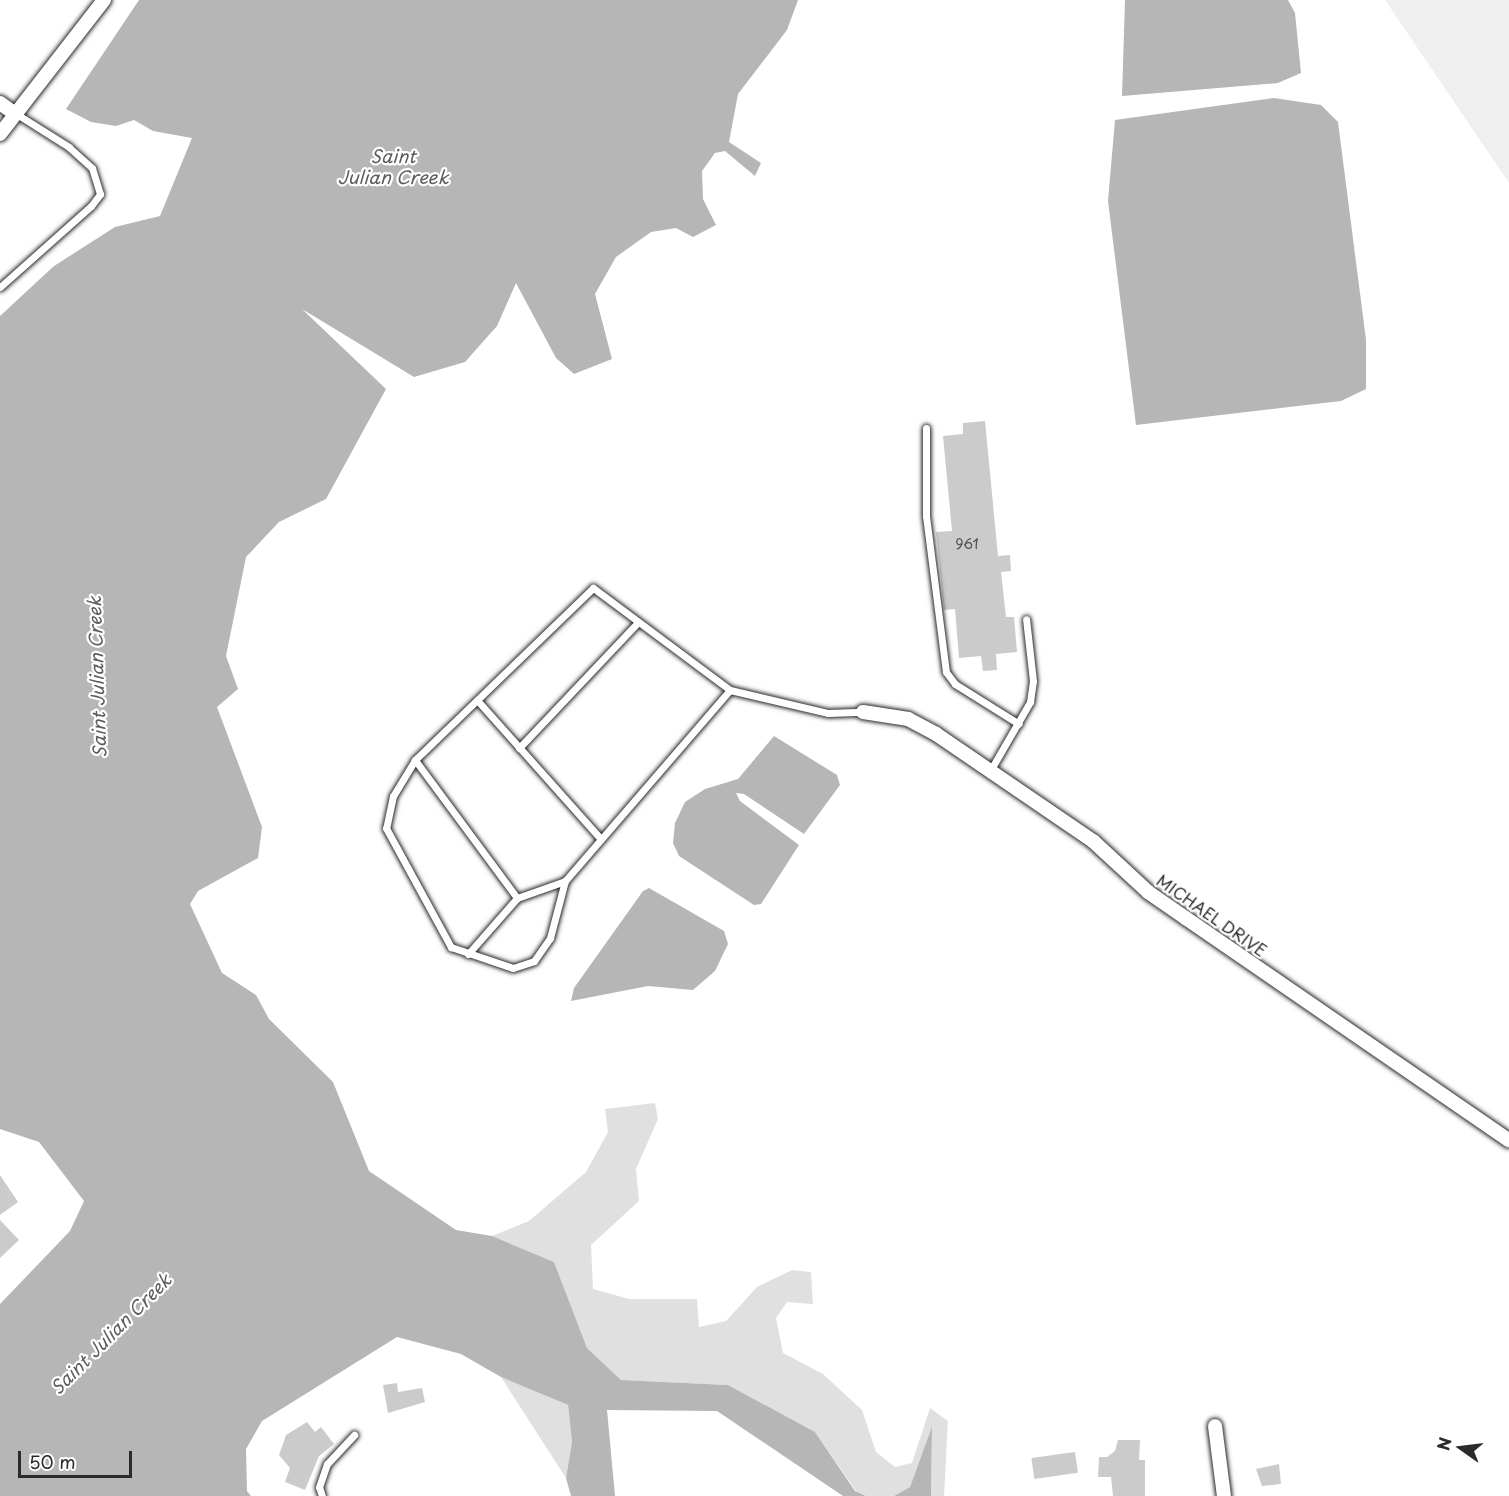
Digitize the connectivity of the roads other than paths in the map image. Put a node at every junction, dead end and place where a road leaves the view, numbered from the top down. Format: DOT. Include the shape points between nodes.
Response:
graph roads {
  1 [pos="104,0"];
  2 [pos="0,103"];
  3 [pos="14,113"];
  4 [pos="0,134"];
  5 [pos="0,286"];
  6 [pos="926,428"];
  7 [pos="1026,619"];
  8 [pos="638,622"];
  9 [pos="730,690"];
  10 [pos="477,700"];
  11 [pos="863,712"];
  12 [pos="1019,724"];
  13 [pos="519,748"];
  14 [pos="416,760"];
  15 [pos="990,771"];
  16 [pos="601,839"];
  17 [pos="565,881"];
  18 [pos="517,898"];
  19 [pos="468,954"];
  20 [pos="1509,1140"];
  21 [pos="1215,1426"];
  22 [pos="354,1435"];
  23 [pos="322,1496"];
  24 [pos="1224,1496"];
  1 -- 3 [label="street"];
  2 -- 3 [label="street"];
  3 -- 4 [label="street"];
  3 -- 5 [label="lane" via="69,147 92,168 100,194"];
  6 -- 12 [label="lane" via="926,516 946,672 955,684"];
  7 -- 12 [label="lane" via="1033,681 1030,702"];
  8 -- 9 [label="lane"];
  8 -- 10 [label="lane" via="593,588"];
  8 -- 13 [label="lane"];
  9 -- 11 [label="lane" via="828,713"];
  9 -- 16 [label="lane"];
  10 -- 13 [label="lane"];
  10 -- 14 [label="lane"];
  11 -- 15 [label="street, MICHAEL DRIVE" via="908,719"];
  12 -- 15 [label="lane"];
  13 -- 16 [label="lane"];
  14 -- 18 [label="lane"];
  14 -- 19 [label="lane" via="393,796 386,828 451,947"];
  15 -- 20 [label="street, MICHAEL DRIVE" via="1093,841 1158,899"];
  16 -- 17 [label="lane"];
  17 -- 18 [label="lane"];
  17 -- 19 [label="lane" via="550,938 534,961 513,968"];
  18 -- 19 [label="lane"];
  21 -- 24 [label="street"];
  22 -- 23 [label="lane" via="327,1464 319,1486"];
}
